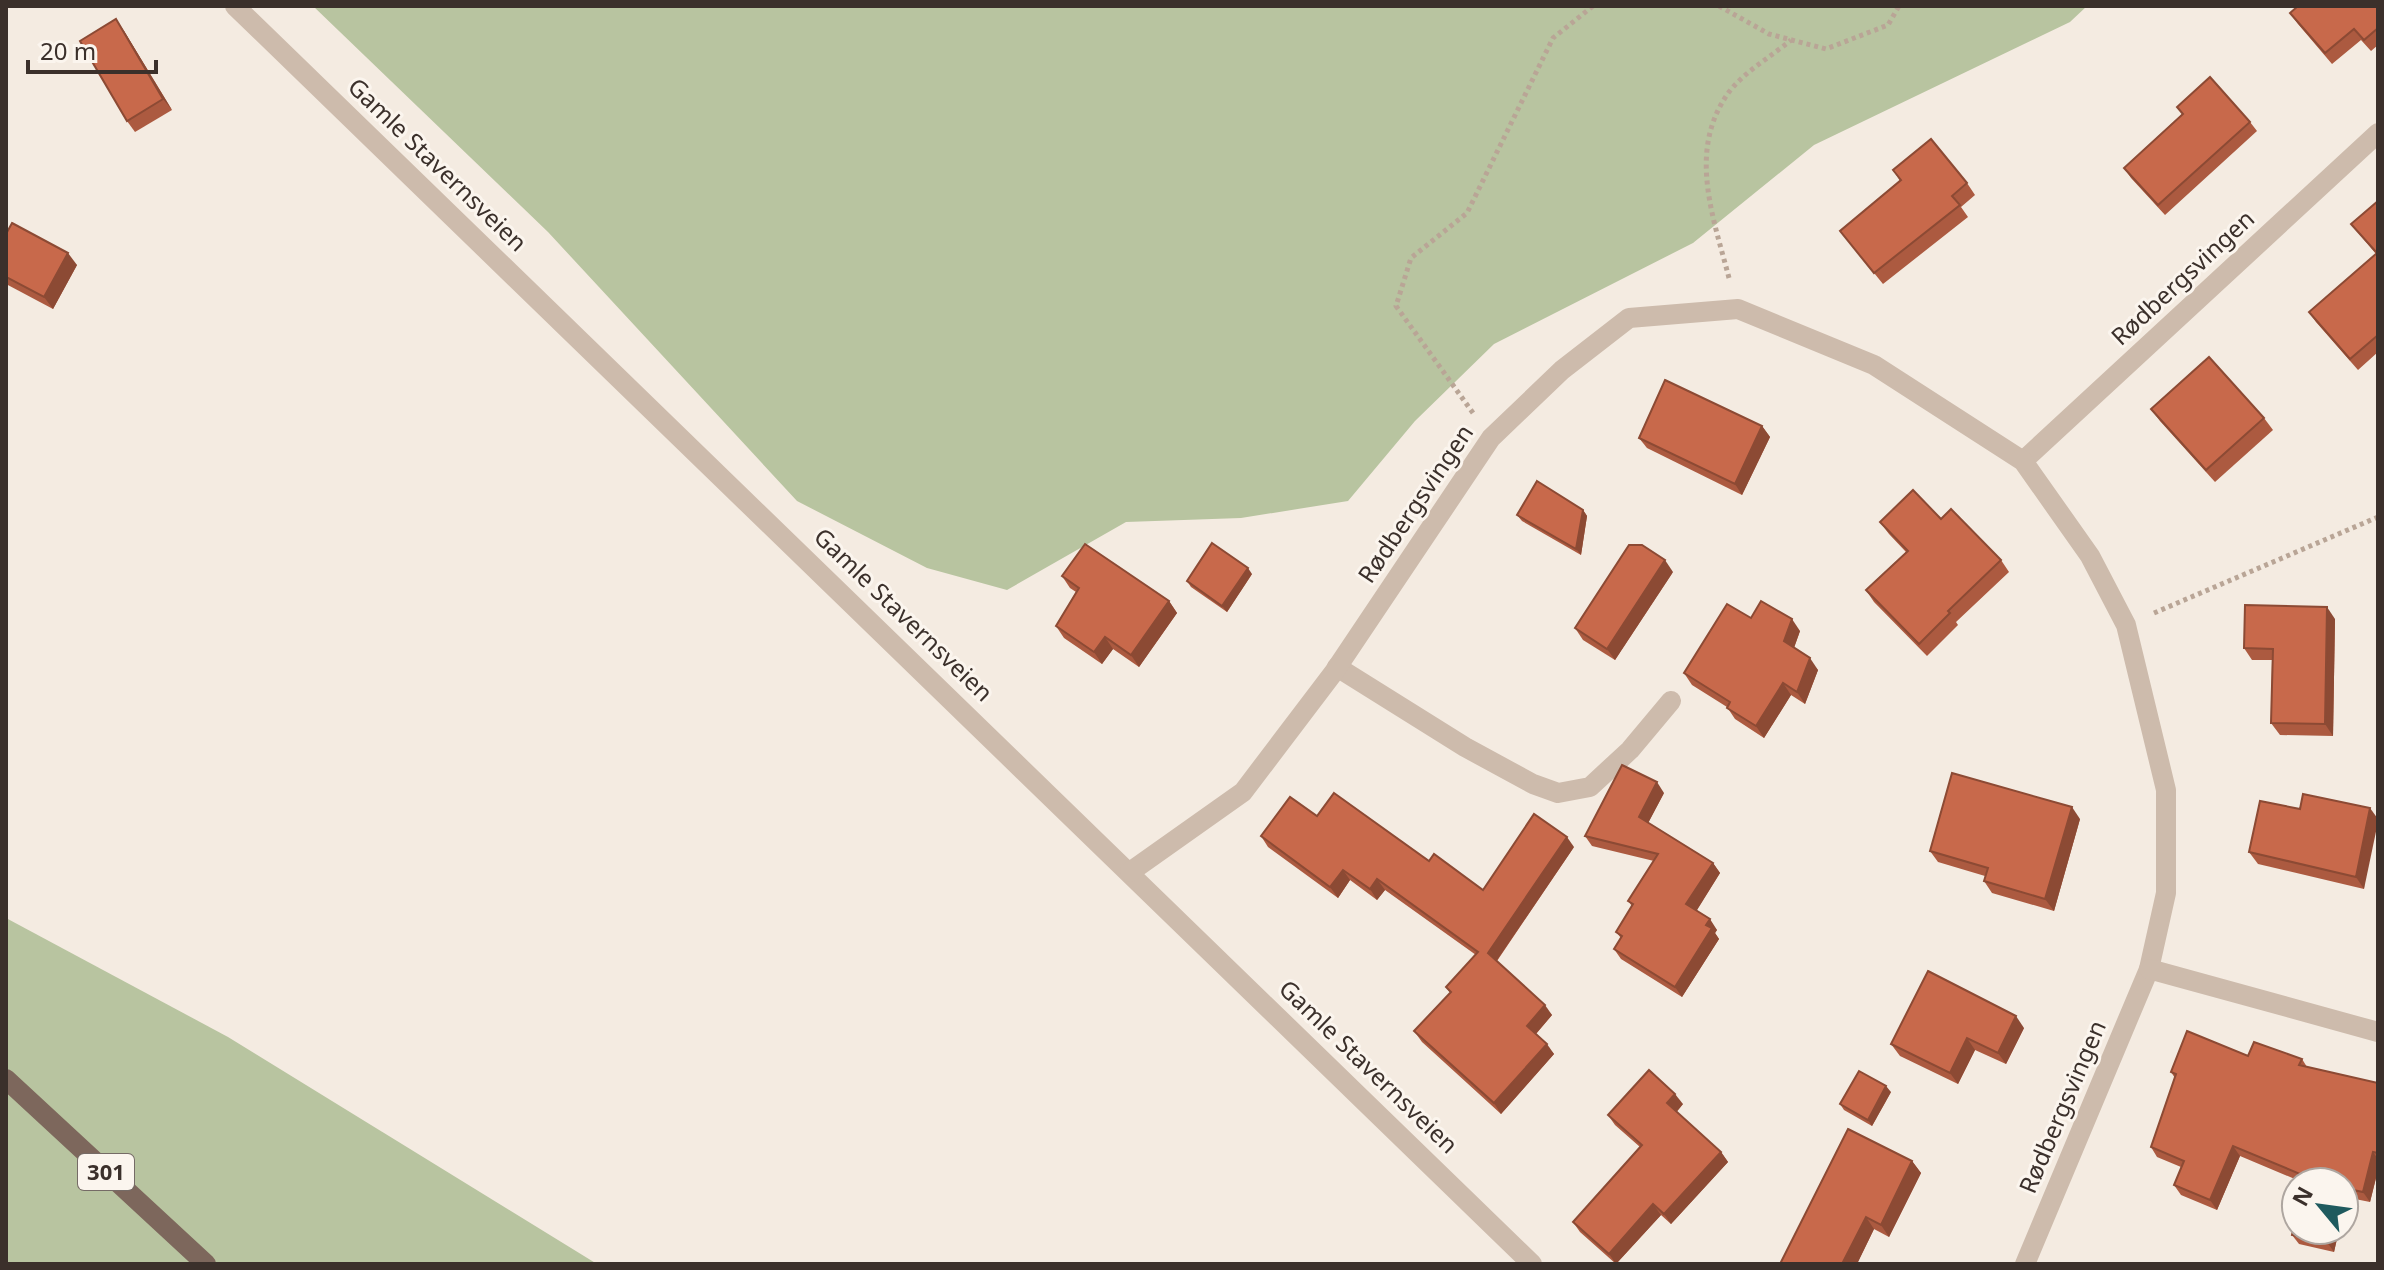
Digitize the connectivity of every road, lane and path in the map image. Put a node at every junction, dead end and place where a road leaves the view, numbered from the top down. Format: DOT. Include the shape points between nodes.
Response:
graph roads {
  1 [pos="235,6"];
  2 [pos="1593,6"];
  3 [pos="1719,6"];
  4 [pos="1899,6"];
  5 [pos="1791,40"];
  6 [pos="2378,133"];
  7 [pos="1738,309"];
  8 [pos="1491,438"];
  9 [pos="2023,461"];
  10 [pos="2378,517"];
  11 [pos="2126,625"];
  12 [pos="1337,667"];
  13 [pos="1671,701"];
  14 [pos="1130,872"];
  15 [pos="2149,969"];
  16 [pos="2378,1032"];
  17 [pos="6,1079"];
  18 [pos="206,1264"];
  19 [pos="1532,1264"];
  20 [pos="2025,1264"];
  1 -- 14 [label="street, Gamle Stavernsveien"];
  2 -- 8 [label="path" via="1553,38 1467,213 1411,258 1396,306"];
  3 -- 5 [label="path"];
  4 -- 5 [label="path" via="1888,25 1826,49"];
  5 -- 7 [label="path" via="1731,90 1714,120 1704,162"];
  6 -- 9 [label="street, Rødbergsvingen"];
  7 -- 8 [label="street, Rødbergsvingen" via="1629,318 1562,370"];
  7 -- 9 [label="street, Rødbergsvingen" via="1874,365"];
  8 -- 12 [label="street, Rødbergsvingen"];
  9 -- 11 [label="street, Rødbergsvingen" via="2090,556"];
  10 -- 11 [label="path"];
  11 -- 15 [label="street, Rødbergsvingen" via="2166,790 2166,893"];
  12 -- 13 [label="street" via="1465,747 1558,793 1590,787"];
  12 -- 14 [label="street, Rødbergsvingen" via="1243,792"];
  14 -- 19 [label="street, Gamle Stavernsveien"];
  15 -- 16 [label="street"];
  15 -- 20 [label="street, Rødbergsvingen"];
  17 -- 18 [label="main road, 301"];
}
